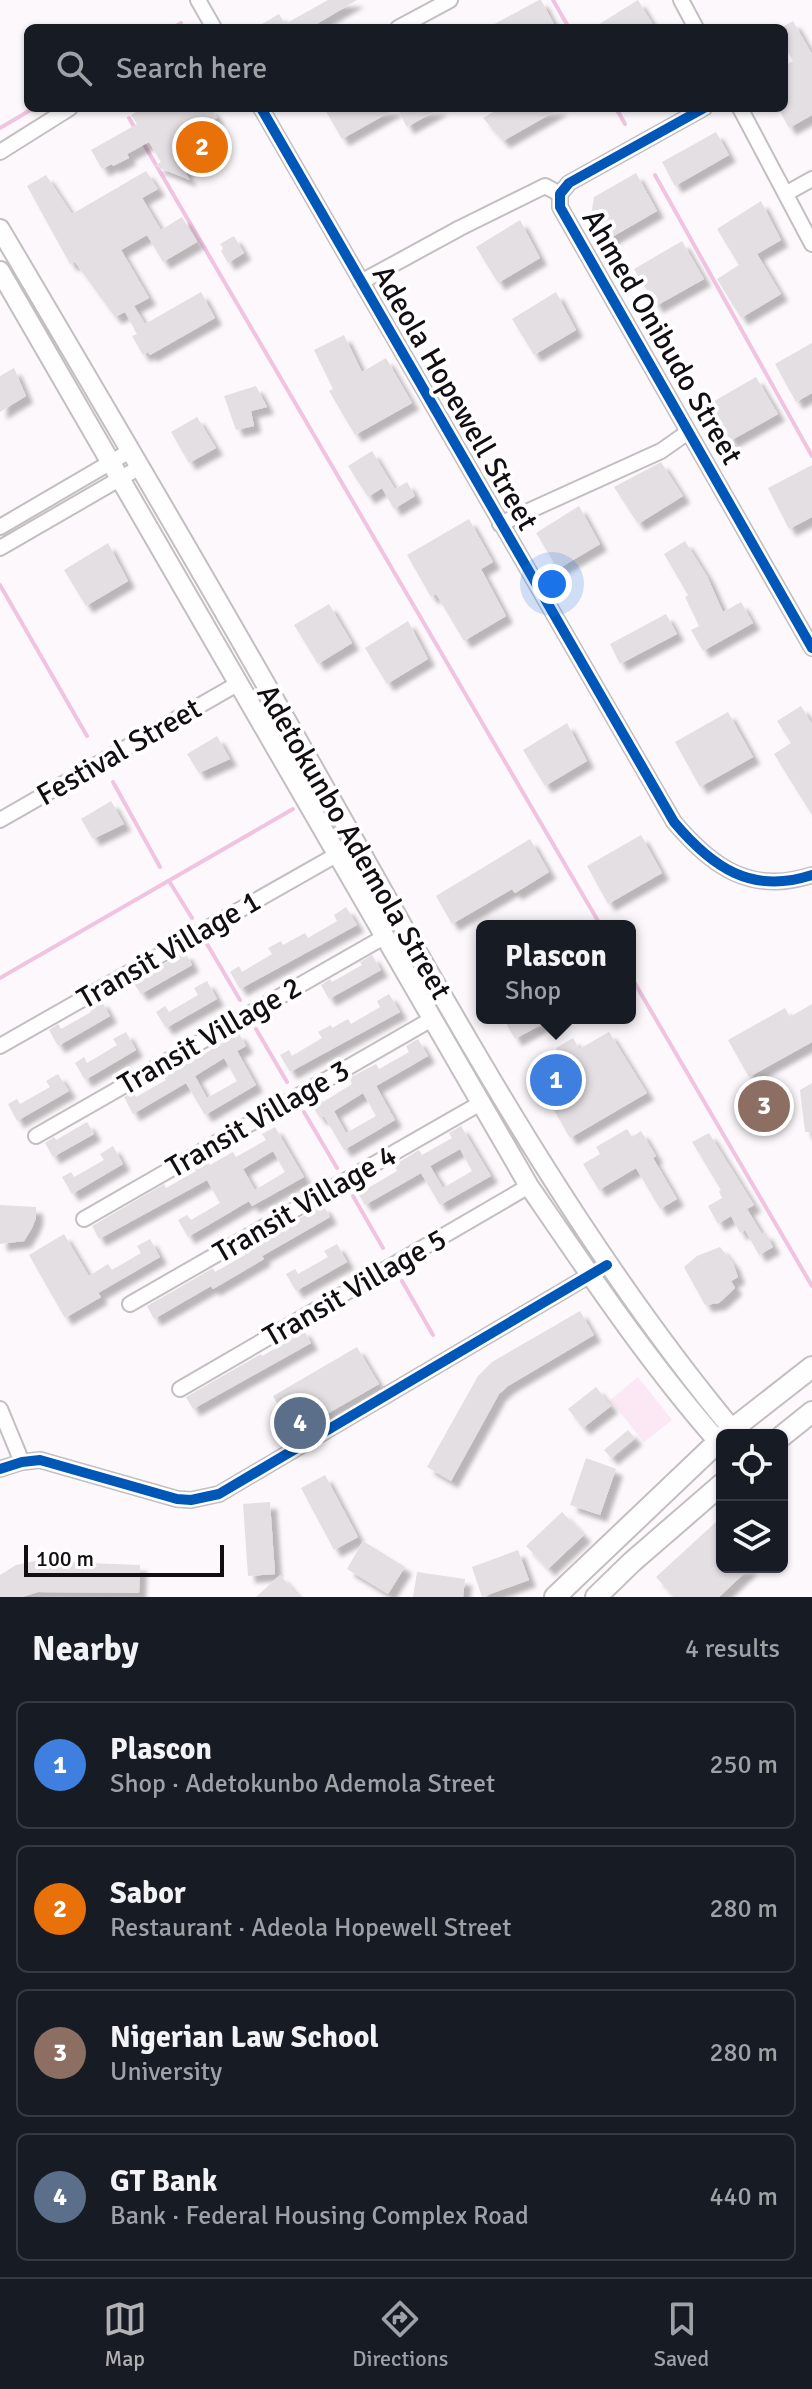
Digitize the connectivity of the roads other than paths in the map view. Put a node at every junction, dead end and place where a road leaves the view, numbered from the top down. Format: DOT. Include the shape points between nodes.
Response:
graph roads {
  1 [pos="198,0"];
  2 [pos="450,0"];
  3 [pos="681,0"];
  4 [pos="207,24"];
  5 [pos="405,24"];
  6 [pos="694,24"];
  7 [pos="64,112"];
  8 [pos="263,112"];
  9 [pos="697,112"];
  10 [pos="742,112"];
  11 [pos="0,152"];
  12 [pos="812,179"];
  13 [pos="787,193"];
  14 [pos="560,194"];
  15 [pos="0,229"];
  16 [pos="812,244"];
  17 [pos="0,271"];
  18 [pos="361,282"];
  19 [pos="688,432"];
  20 [pos="135,459"];
  21 [pos="116,470"];
  22 [pos="500,524"];
  23 [pos="0,527"];
  24 [pos="0,548"];
  25 [pos="812,648"];
  26 [pos="239,683"];
  27 [pos="0,820"];
  28 [pos="338,854"];
  29 [pos="812,875"];
  30 [pos="384,937"];
  31 [pos="432,1019"];
  32 [pos="0,1046"];
  33 [pos="479,1104"];
  34 [pos="36,1136"];
  35 [pos="529,1186"];
  36 [pos="84,1219"];
  37 [pos="607,1265"];
  38 [pos="590,1275"];
  39 [pos="130,1304"];
  40 [pos="812,1367"];
  41 [pos="180,1389"];
  42 [pos="0,1409"];
  43 [pos="812,1412"];
  44 [pos="719,1429"];
  45 [pos="720,1429"];
  46 [pos="736,1429"];
  47 [pos="788,1431"];
  48 [pos="716,1446"];
  49 [pos="22,1462"];
  50 [pos="0,1469"];
  51 [pos="716,1489"];
  52 [pos="555,1597"];
  53 [pos="596,1597"];
  1 -- 4 [label="street"];
  2 -- 5 [label="street"];
  3 -- 6 [label="street"];
  7 -- 11 [label="street"];
  8 -- 18 [label="street, Adeola Hopewell Street"];
  9 -- 14 [label="street, Ahmed Onibudo Street" via="569,183"];
  10 -- 13 [label="street"];
  12 -- 13 [label="street"];
  13 -- 16 [label="street"];
  14 -- 18 [label="street" via="545,186"];
  14 -- 19 [label="street, Ahmed Onibudo Street" via="560,207"];
  15 -- 20 [label="main road, Adetokunbo Ademola Street"];
  17 -- 21 [label="main road, Adetokunbo Ademola Street"];
  18 -- 22 [label="street, Adeola Hopewell Street"];
  19 -- 22 [label="street" via="661,451"];
  19 -- 25 [label="street, Ahmed Onibudo Street"];
  20 -- 21 [label="street"];
  20 -- 37 [label="main road, Adetokunbo Ademola Street" via="486,1074"];
  21 -- 23 [label="street"];
  21 -- 24 [label="street"];
  21 -- 26 [label="main road, Adetokunbo Ademola Street"];
  22 -- 29 [label="street, Adeola Hopewell Street" via="641,769 697,850 723,869 759,881"];
  26 -- 27 [label="street, Festival Street"];
  26 -- 28 [label="main road, Adetokunbo Ademola Street"];
  28 -- 30 [label="main road, Adetokunbo Ademola Street"];
  28 -- 32 [label="street, Transit Village 1"];
  30 -- 31 [label="main road, Adetokunbo Ademola Street"];
  30 -- 34 [label="street, Transit Village 2"];
  31 -- 33 [label="main road, Adetokunbo Ademola Street"];
  31 -- 36 [label="street, Transit Village 3"];
  33 -- 35 [label="main road, Adetokunbo Ademola Street"];
  33 -- 39 [label="street, Transit Village 4"];
  35 -- 38 [label="main road, Adetokunbo Ademola Street"];
  35 -- 41 [label="street, Transit Village 5"];
  37 -- 38 [label="street"];
  37 -- 45 [label="main road, Adetokunbo Ademola Street"];
  38 -- 44 [label="main road, Adetokunbo Ademola Street"];
  38 -- 49 [label="street" via="219,1494 177,1499 40,1460"];
  40 -- 46 [label="highway"];
  42 -- 49 [label="street"];
  43 -- 47 [label="highway"];
  48 -- 52 [label="highway"];
  49 -- 50 [label="street"];
  51 -- 53 [label="highway"];
}
